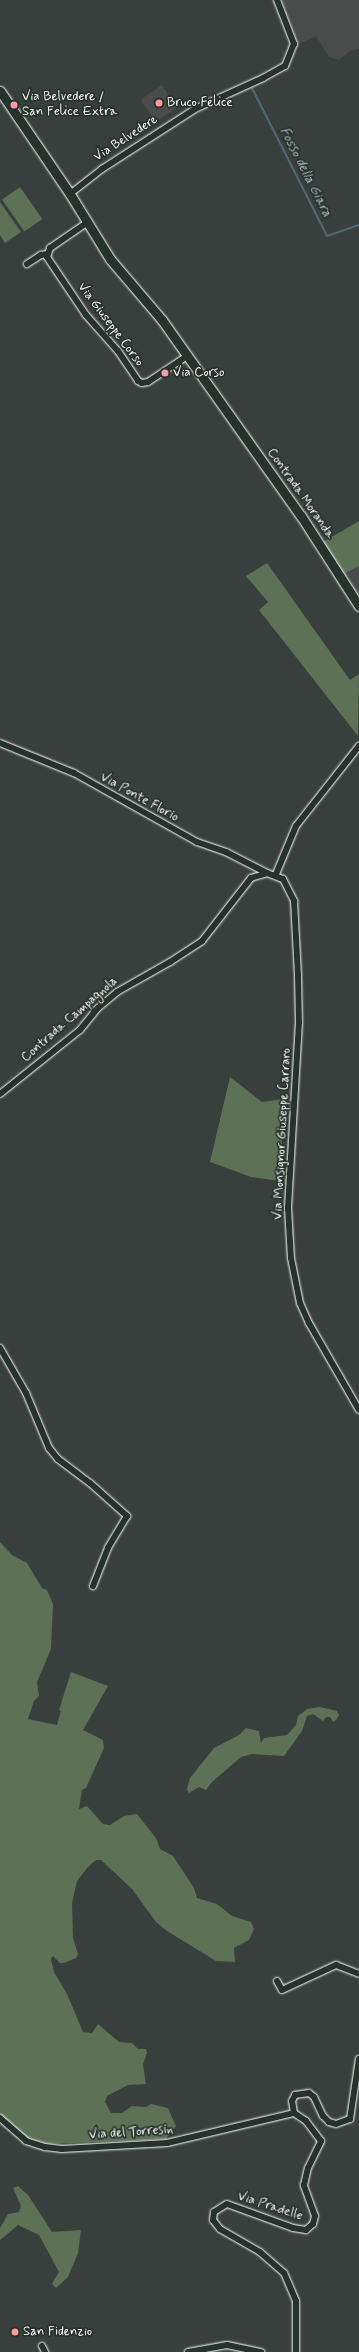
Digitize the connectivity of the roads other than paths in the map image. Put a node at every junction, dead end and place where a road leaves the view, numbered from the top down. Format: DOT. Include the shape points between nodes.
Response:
graph roads {
  1 [pos="277,0"];
  2 [pos="0,91"];
  3 [pos="70,194"];
  4 [pos="88,222"];
  5 [pos="47,254"];
  6 [pos="27,264"];
  7 [pos="187,356"];
  8 [pos="359,606"];
  9 [pos="0,743"];
  10 [pos="359,746"];
  11 [pos="267,873"];
  12 [pos="276,874"];
  13 [pos="0,1094"];
  14 [pos="0,1348"];
  15 [pos="359,1410"];
  16 [pos="93,1586"];
  17 [pos="359,1974"];
  18 [pos="277,1981"];
  19 [pos="359,2059"];
  20 [pos="294,2113"];
  21 [pos="0,2118"];
  22 [pos="296,2351"];
  23 [pos="188,2352"];
  24 [pos="260,2352"];
  1 -- 3 [label="street, Via Belvedere" via="294,44 285,66 195,109 102,169"];
  2 -- 3 [label="street"];
  3 -- 4 [label="street"];
  4 -- 5 [label="street" via="50,248"];
  4 -- 7 [label="street" via="110,259 162,320"];
  5 -- 6 [label="street" via="40,255"];
  5 -- 7 [label="street, Via Giuseppe Corso" via="48,260 82,309 118,351 138,381 148,382"];
  7 -- 8 [label="street, Contrada Moranda" via="301,516"];
  9 -- 11 [label="street, Via Ponte Florio" via="74,773 197,842 226,852"];
  10 -- 12 [label="street" via="296,826"];
  11 -- 12 [label="street, Contrada Campagnola"];
  11 -- 13 [label="street, Contrada Campagnola" via="258,874 246,882 194,948 117,992 98,1008 80,1030"];
  12 -- 15 [label="street, Via Monsignor Giuseppe Carraro" via="288,885 294,901 298,976 299,1022 288,1208 291,1258 300,1303"];
  14 -- 16 [label="street" via="26,1393 49,1448 58,1459 90,1482 127,1516 108,1548"];
  17 -- 18 [label="street" via="336,1965 282,1990"];
  19 -- 20 [label="street" via="350,2118 336,2124 329,2122 323,2116 314,2097 302,2092 295,2095 292,2101"];
  20 -- 21 [label="street, Via del Torresin" via="167,2143 62,2149 45,2148 26,2141"];
  20 -- 22 [label="street, Via Pradelle" via="306,2121 321,2141 308,2168 304,2185 315,2216 313,2224 306,2230 293,2228 227,2204 214,2212 213,2220 220,2229 260,2252 284,2273 296,2300"];
  23 -- 24 [label="street" via="227,2345"];
}
